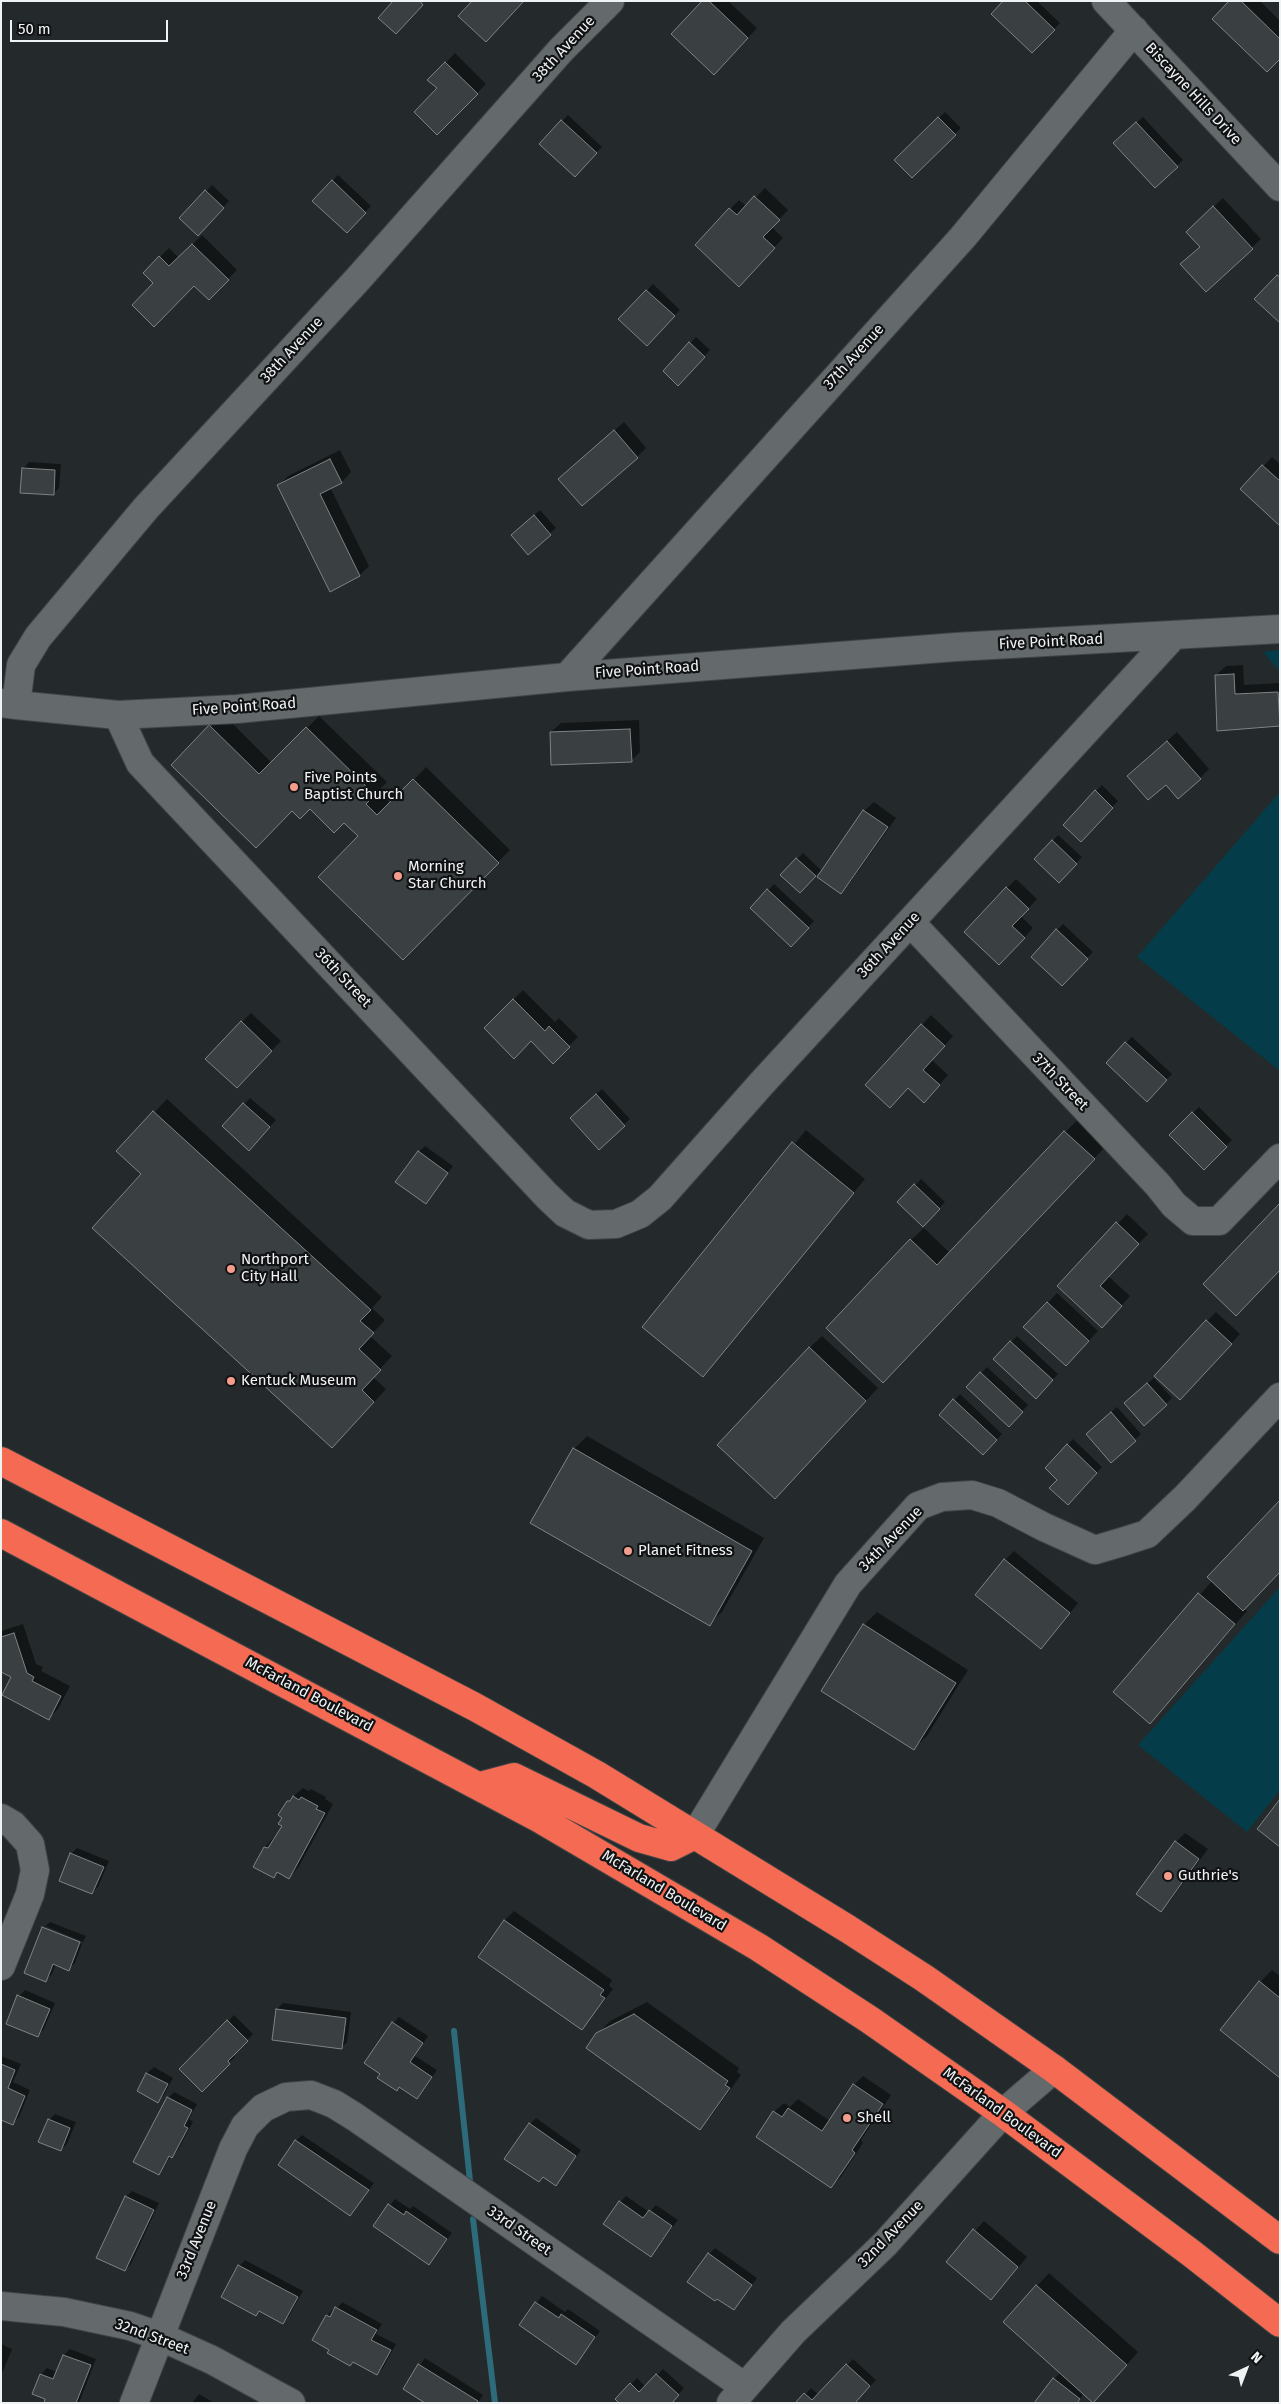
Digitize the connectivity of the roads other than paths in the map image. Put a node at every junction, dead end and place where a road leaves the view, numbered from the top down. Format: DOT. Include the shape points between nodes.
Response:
graph roads {
  1 [pos="610,1"];
  2 [pos="1106,1"];
  3 [pos="1134,30"];
  4 [pos="1280,187"];
  5 [pos="1280,629"];
  6 [pos="1174,635"];
  7 [pos="567,677"];
  8 [pos="8,704"];
  9 [pos="118,715"];
  10 [pos="910,922"];
  11 [pos="1280,1158"];
  12 [pos="589,1225"];
  13 [pos="1280,1397"];
  14 [pos="1,1461"];
  15 [pos="1,1533"];
  16 [pos="480,1786"];
  17 [pos="1,1818"];
  18 [pos="695,1835"];
  19 [pos="1,1966"];
  20 [pos="1054,2069"];
  21 [pos="286,2097"];
  22 [pos="1003,2112"];
  23 [pos="1280,2240"];
  24 [pos="1,2306"];
  25 [pos="1280,2323"];
  26 [pos="158,2336"];
  27 [pos="738,2395"];
  28 [pos="134,2403"];
  29 [pos="291,2403"];
  1 -- 8 [label="street, 38th Avenue" via="146,508 38,637 21,665"];
  2 -- 3 [label="street, Biscayne Hills Drive"];
  3 -- 4 [label="street, Biscayne Hills Drive"];
  3 -- 7 [label="street, 37th Avenue" via="963,237"];
  5 -- 6 [label="street, Five Point Road"];
  6 -- 7 [label="street, Five Point Road" via="956,647"];
  6 -- 10 [label="street, 36th Avenue"];
  7 -- 9 [label="street, Five Point Road" via="237,709"];
  8 -- 9 [label="street, Five Point Road"];
  9 -- 12 [label="street, 36th Street" via="140,763 547,1196 566,1213"];
  10 -- 11 [label="street, 37th Street" via="1158,1184 1174,1205 1194,1221 1219,1221"];
  10 -- 12 [label="street, 36th Avenue" via="660,1198 640,1214 616,1224"];
  13 -- 18 [label="street, 34th Avenue" via="1147,1534 1095,1550 998,1503 972,1495 942,1497 918,1506 848,1584"];
  14 -- 18 [label="highway" via="475,1707 597,1775"];
  15 -- 16 [label="highway, McFarland Boulevard"];
  16 -- 18 [label="highway" via="514,1777 639,1838 671,1847"];
  16 -- 22 [label="highway, McFarland Boulevard" via="758,1947"];
  17 -- 19 [label="street" via="13,1825 30,1844 35,1870 30,1894"];
  18 -- 20 [label="highway" via="878,1948"];
  20 -- 22 [label="street, 32nd Avenue"];
  20 -- 23 [label="highway"];
  21 -- 26 [label="street, 33rd Avenue" via="263,2108 245,2126"];
  21 -- 27 [label="street, 33rd Street" via="311,2095 355,2117"];
  22 -- 25 [label="highway, McFarland Boulevard"];
  22 -- 27 [label="street, 32nd Avenue" via="885,2244 793,2332"];
  24 -- 26 [label="street, 32nd Street" via="98,2318"];
  26 -- 28 [label="street, 33rd Avenue"];
  26 -- 29 [label="street, 32nd Street" via="212,2360"];
}
